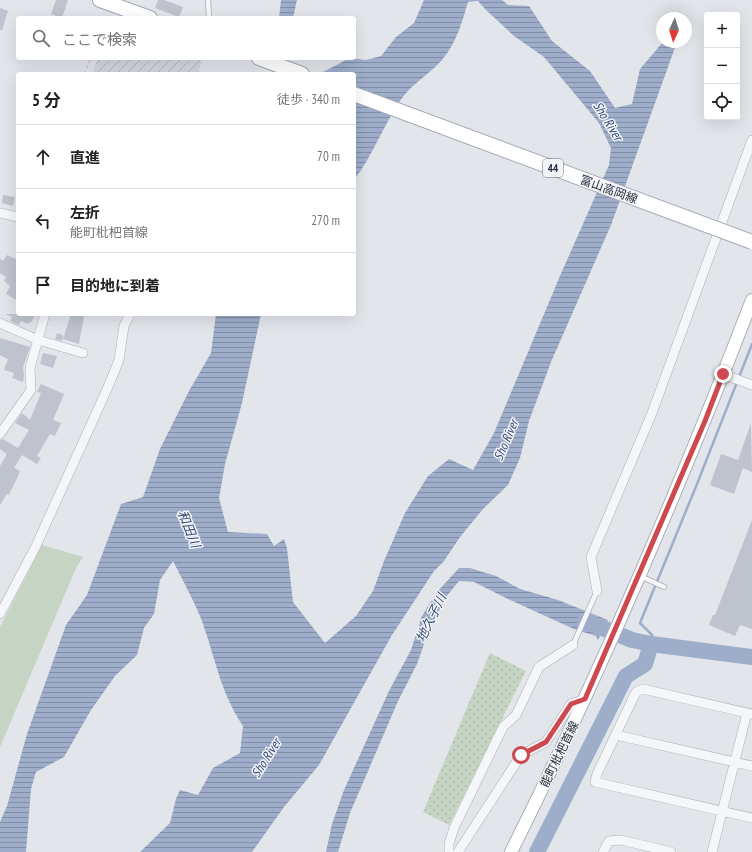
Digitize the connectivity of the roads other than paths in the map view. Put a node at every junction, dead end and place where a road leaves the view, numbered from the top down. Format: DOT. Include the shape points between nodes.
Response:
graph roads {
  1 [pos="100,0"];
  2 [pos="208,0"];
  3 [pos="144,16"];
  4 [pos="209,16"];
  5 [pos="264,60"];
  6 [pos="297,72"];
  7 [pos="356,95"];
  8 [pos="752,140"];
  9 [pos="0,213"];
  10 [pos="16,217"];
  11 [pos="752,242"];
  12 [pos="752,300"];
  13 [pos="44,316"];
  14 [pos="129,316"];
  15 [pos="0,323"];
  16 [pos="38,340"];
  17 [pos="84,353"];
  18 [pos="723,374"];
  19 [pos="749,384"];
  20 [pos="0,434"];
  21 [pos="642,578"];
  22 [pos="664,587"];
  23 [pos="597,591"];
  24 [pos="0,614"];
  25 [pos="573,645"];
  26 [pos="585,699"];
  27 [pos="749,713"];
  28 [pos="616,735"];
  29 [pos="735,762"];
  30 [pos="752,766"];
  31 [pos="722,811"];
  32 [pos="752,818"];
  33 [pos="449,852"];
  34 [pos="458,852"];
  35 [pos="511,852"];
  36 [pos="603,852"];
  37 [pos="671,852"];
  38 [pos="712,852"];
  1 -- 3 [label="main road"];
  2 -- 4 [label="lane"];
  5 -- 6 [label="main road"];
  7 -- 11 [label="main road, 富山高岡線 / 44, bridge"];
  8 -- 23 [label="street" via="652,413 591,557"];
  9 -- 10 [label="street"];
  12 -- 18 [label="main road, 能町枇杷首線"];
  13 -- 16 [label="street"];
  14 -- 24 [label="street" via="124,326 119,360 108,387 35,548"];
  15 -- 16 [label="street"];
  16 -- 17 [label="street"];
  16 -- 20 [label="street" via="30,368 31,390"];
  18 -- 19 [label="street"];
  18 -- 21 [label="main road, 能町枇杷首線"];
  21 -- 22 [label="lane"];
  21 -- 26 [label="main road, 能町枇杷首線" via="627,602"];
  23 -- 25 [label="lane"];
  25 -- 33 [label="street" via="539,667 516,715 503,727 454,828"];
  26 -- 34 [label="street" via="571,704 546,742 521,755"];
  26 -- 35 [label="main road, 能町枇杷首線"];
  27 -- 28 [label="street" via="643,689 636,692"];
  27 -- 29 [label="street"];
  28 -- 29 [label="street"];
  28 -- 31 [label="street" via="595,782"];
  29 -- 30 [label="street"];
  29 -- 31 [label="street"];
  31 -- 32 [label="street"];
  31 -- 38 [label="street"];
  36 -- 37 [label="street" via="609,841 621,840"];
}
